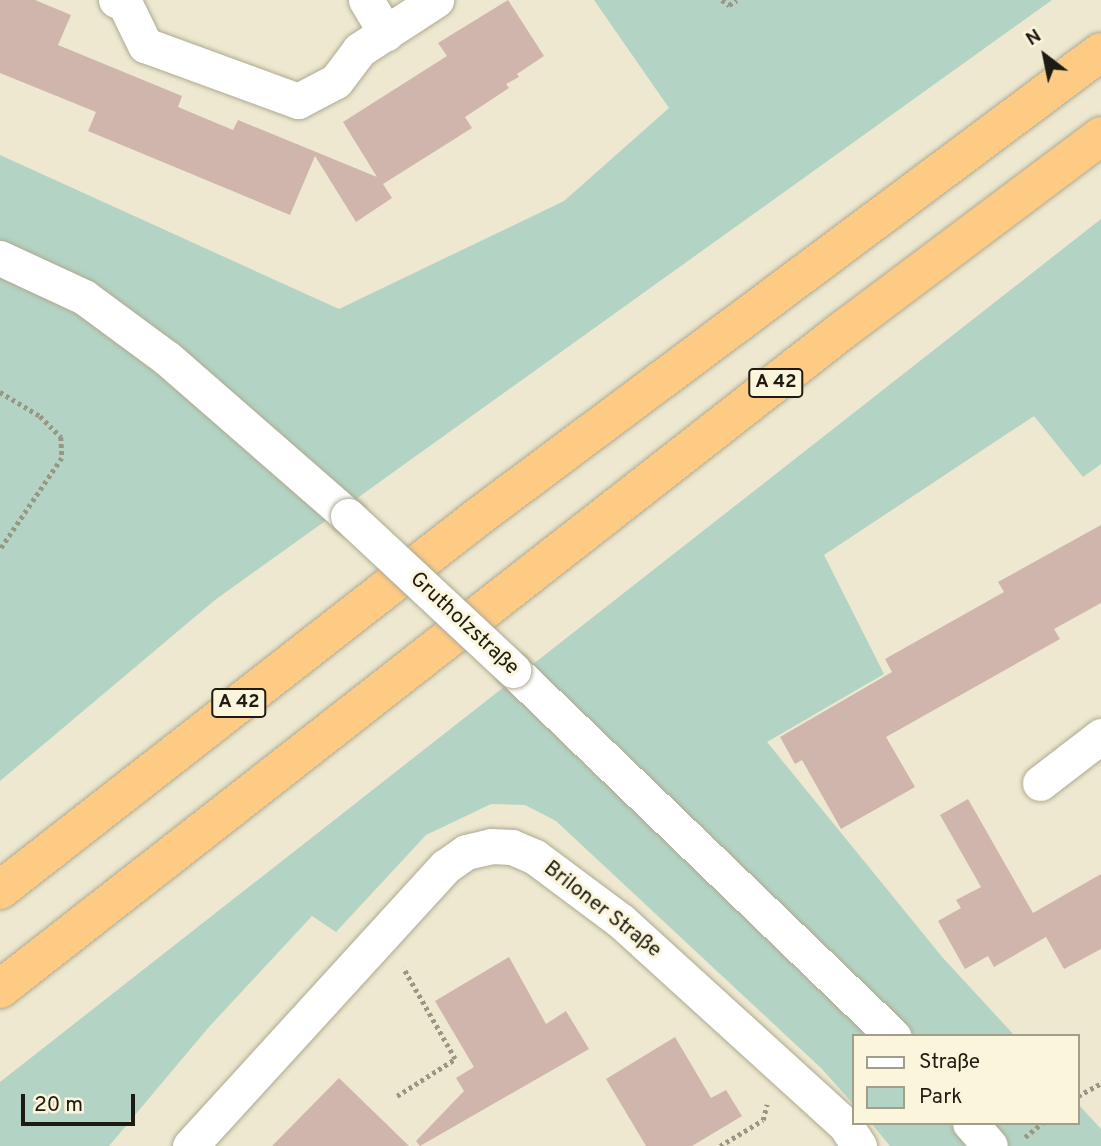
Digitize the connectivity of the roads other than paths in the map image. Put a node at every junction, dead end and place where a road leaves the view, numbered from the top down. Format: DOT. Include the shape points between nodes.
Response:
graph roads {
  1 [pos="116,0"];
  2 [pos="366,0"];
  3 [pos="436,0"];
  4 [pos="386,33"];
  5 [pos="1101,52"];
  6 [pos="1101,136"];
  7 [pos="0,258"];
  8 [pos="1101,736"];
  9 [pos="1040,783"];
  10 [pos="0,890"];
  11 [pos="0,989"];
  12 [pos="891,1034"];
  13 [pos="972,1125"];
  14 [pos="190,1146"];
  15 [pos="859,1146"];
  16 [pos="990,1146"];
  1 -- 4 [label="street" via="125,4 145,46 298,101 336,81 359,50"];
  2 -- 4 [label="street"];
  3 -- 4 [label="street"];
  5 -- 10 [label="highway, A 42" via="489,509"];
  6 -- 11 [label="highway, A 42" via="832,339"];
  7 -- 12 [label="street, Grutholzstraße, bridge" via="84,297 168,359 348,516 513,670"];
  8 -- 9 [label="street"];
  13 -- 16 [label="street"];
  14 -- 15 [label="street, Briloner Straße" via="446,866 466,852 512,847 574,883 621,921 846,1126"];
}
